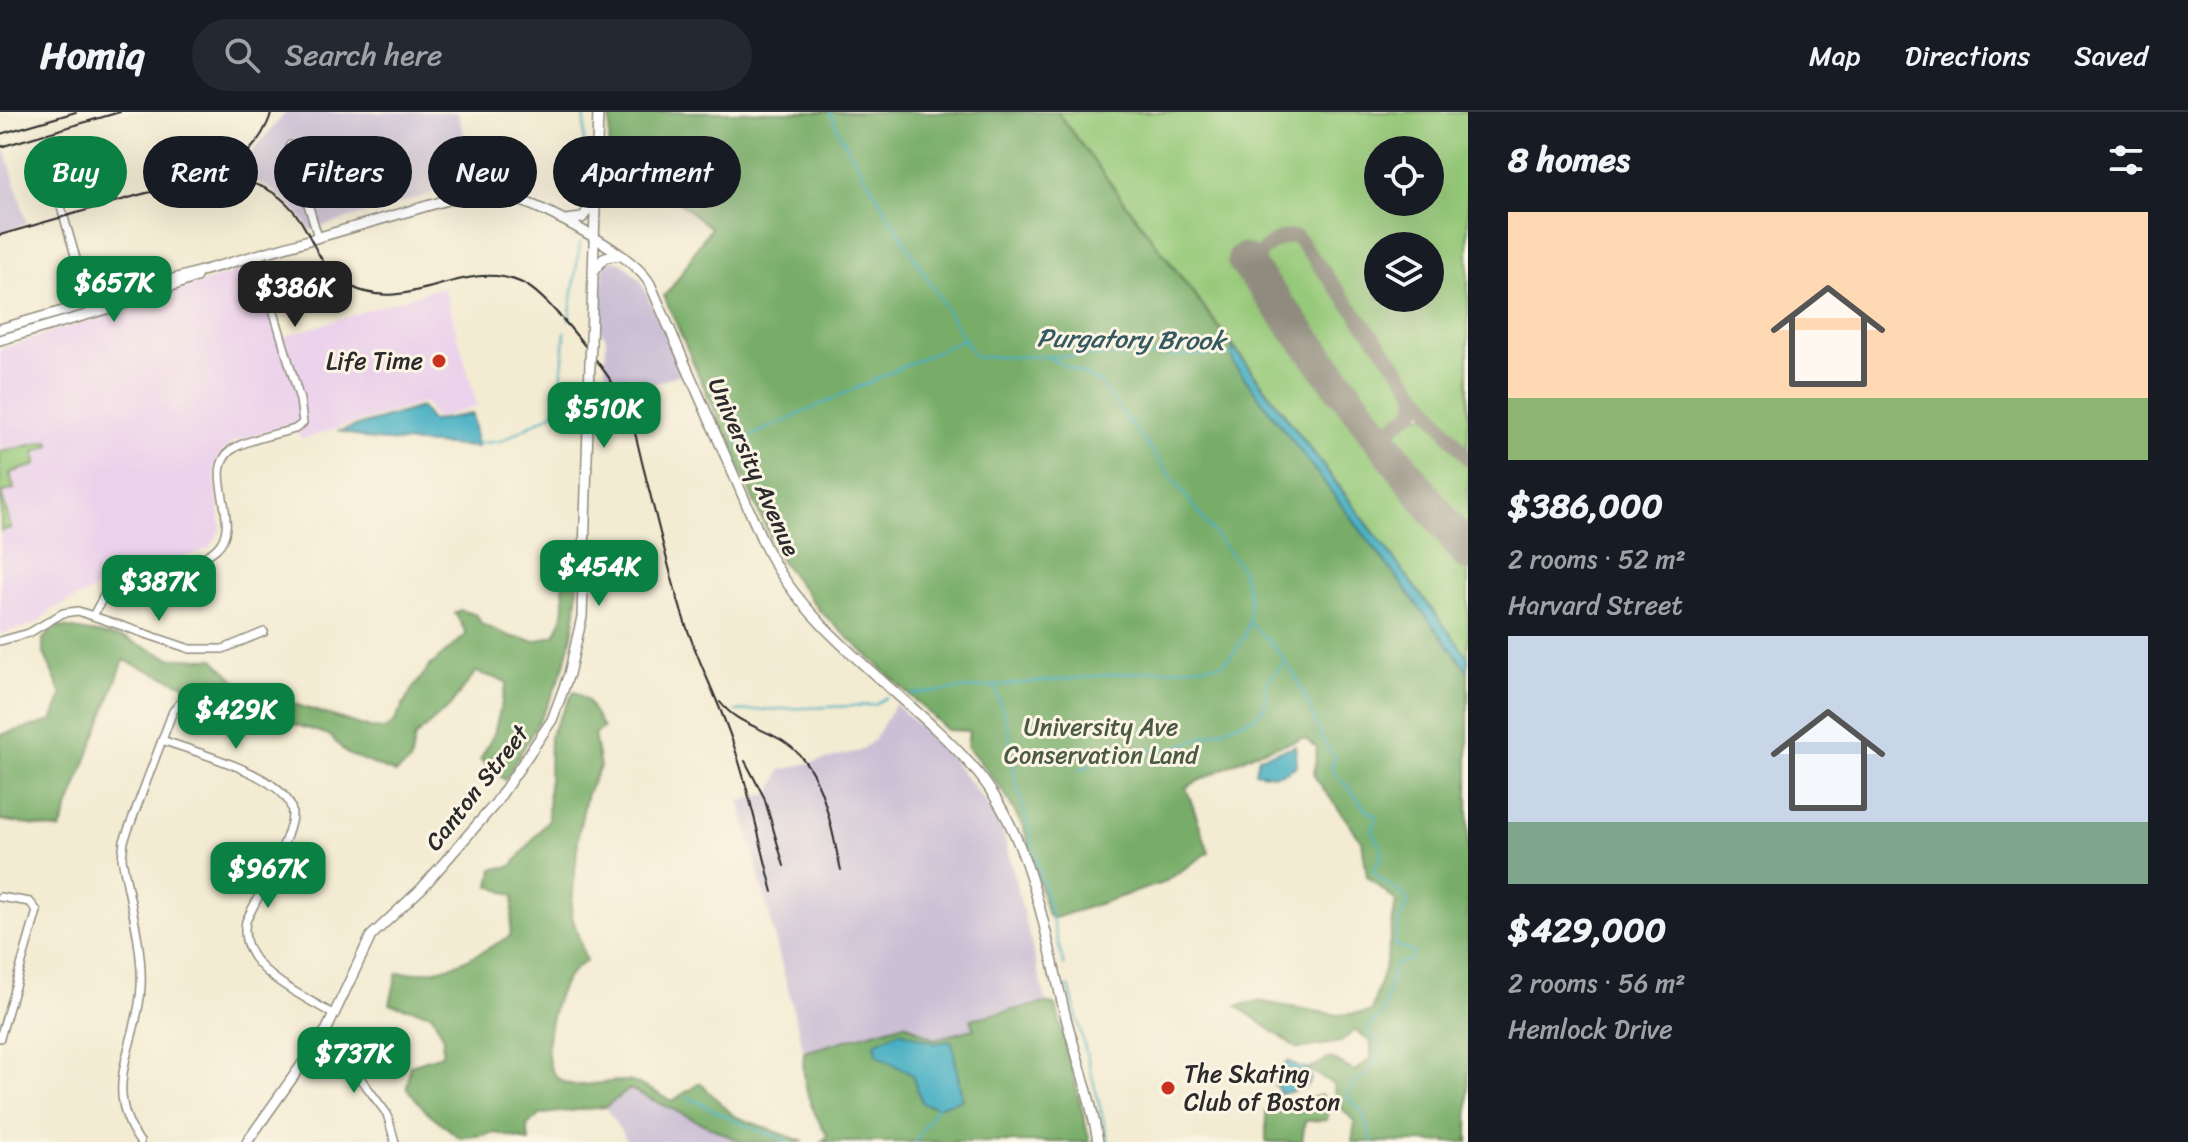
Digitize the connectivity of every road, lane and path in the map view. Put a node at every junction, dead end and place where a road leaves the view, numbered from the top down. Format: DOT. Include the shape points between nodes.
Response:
graph roads {
  1 [pos="598,112"];
  2 [pos="597,136"];
  3 [pos="61,208"];
  4 [pos="309,208"];
  5 [pos="590,208"];
  6 [pos="596,208"];
  7 [pos="558,219"];
  8 [pos="318,237"];
  9 [pos="595,240"];
  10 [pos="257,255"];
  11 [pos="624,256"];
  12 [pos="594,272"];
  13 [pos="90,308"];
  14 [pos="0,329"];
  15 [pos="0,340"];
  16 [pos="94,614"];
  17 [pos="264,632"];
  18 [pos="1,641"];
  19 [pos="186,696"];
  20 [pos="162,740"];
  21 [pos="0,897"];
  22 [pos="334,1015"];
  23 [pos="323,1035"];
  24 [pos="0,1038"];
  25 [pos="140,1142"];
  26 [pos="247,1142"];
  27 [pos="395,1142"];
  28 [pos="1098,1142"];
  1 -- 2 [label="main road, Canton Street"];
  3 -- 13 [label="street"];
  4 -- 8 [label="street"];
  5 -- 7 [label="main road" via="580,220"];
  6 -- 9 [label="main road, Canton Street"];
  7 -- 8 [label="main road, University Avenue" via="520,200 475,194"];
  7 -- 9 [label="main road, University Avenue"];
  8 -- 10 [label="main road, University Avenue"];
  9 -- 11 [label="main road, University Avenue"];
  9 -- 12 [label="main road, Canton Street"];
  10 -- 13 [label="main road, University Avenue"];
  10 -- 16 [label="street" via="303,423 237,446 225,458 220,473 227,530 215,550 107,590"];
  11 -- 12 [label="main road" via="605,257"];
  11 -- 28 [label="main road, University Avenue" via="648,280 782,577 963,756 1010,820 1029,873"];
  12 -- 22 [label="main road, Canton Street, bridge" via="582,617 558,706 495,804 422,888 371,936"];
  13 -- 14 [label="main road, University Avenue"];
  13 -- 15 [label="main road, University Avenue"];
  16 -- 17 [label="street" via="190,649 223,649"];
  16 -- 18 [label="street" via="63,613"];
  19 -- 20 [label="street" via="173,711"];
  20 -- 22 [label="street" via="259,776 288,796 292,816 246,921 244,943 260,966"];
  20 -- 25 [label="street" via="122,858 141,987 120,1087 127,1122"];
  21 -- 24 [label="street" via="34,904 36,917"];
  22 -- 23 [label="main road, Canton Street"];
  23 -- 26 [label="main road, Canton Street"];
  23 -- 27 [label="street" via="344,1047 387,1114"];
}
